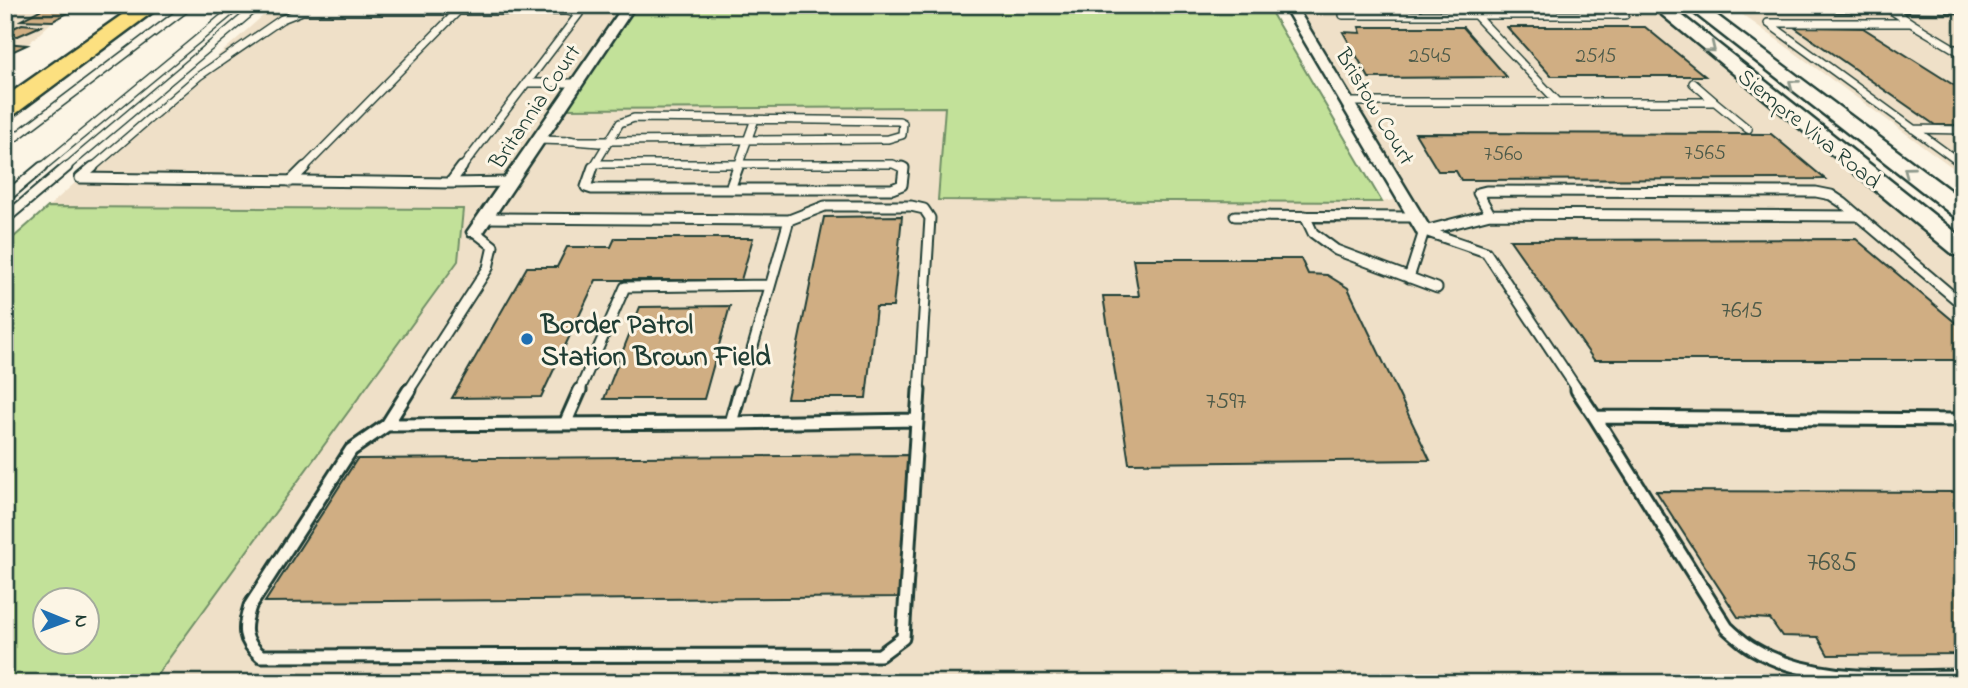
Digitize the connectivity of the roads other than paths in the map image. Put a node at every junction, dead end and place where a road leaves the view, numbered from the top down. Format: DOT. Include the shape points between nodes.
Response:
graph roads {
  1 [pos="127,5"];
  2 [pos="151,5"];
  3 [pos="190,5"];
  4 [pos="239,5"];
  5 [pos="259,5"];
  6 [pos="468,5"];
  7 [pos="630,5"];
  8 [pos="1289,5"];
  9 [pos="1465,5"];
  10 [pos="1658,5"];
  11 [pos="1692,5"];
  12 [pos="1744,5"];
  13 [pos="1885,6"];
  14 [pos="1963,7"];
  15 [pos="459,11"];
  16 [pos="1343,15"];
  17 [pos="1475,15"];
  18 [pos="1625,15"];
  19 [pos="1911,23"];
  20 [pos="1963,54"];
  21 [pos="526,83"];
  22 [pos="577,83"];
  23 [pos="1693,83"];
  24 [pos="5,86"];
  25 [pos="1347,102"];
  26 [pos="1558,102"];
  27 [pos="1715,102"];
  28 [pos="5,109"];
  29 [pos="755,119"];
  30 [pos="1748,129"];
  31 [pos="1913,129"];
  32 [pos="1963,130"];
  33 [pos="538,140"];
  34 [pos="748,140"];
  35 [pos="609,141"];
  36 [pos="5,145"];
  37 [pos="596,164"];
  38 [pos="739,164"];
  39 [pos="1963,165"];
  40 [pos="290,182"];
  41 [pos="509,182"];
  42 [pos="450,183"];
  43 [pos="730,189"];
  44 [pos="5,198"];
  45 [pos="1963,212"];
  46 [pos="1490,214"];
  47 [pos="1235,216"];
  48 [pos="1305,216"];
  49 [pos="1859,216"];
  50 [pos="1416,217"];
  51 [pos="485,218"];
  52 [pos="5,219"];
  53 [pos="789,220"];
  54 [pos="1424,231"];
  55 [pos="475,232"];
  56 [pos="1963,250"];
  57 [pos="1409,278"];
  58 [pos="770,285"];
  59 [pos="1437,288"];
  60 [pos="1963,305"];
  61 [pos="1595,417"];
  62 [pos="917,420"];
  63 [pos="1963,420"];
  64 [pos="731,423"];
  65 [pos="565,424"];
  66 [pos="387,425"];
  67 [pos="1963,676"];
  1 -- 24 [label="highway"];
  2 -- 28 [label="highway"];
  3 -- 36 [label="lane"];
  4 -- 44 [label="lane"];
  5 -- 52 [label="lane"];
  6 -- 15 [label="lane"];
  7 -- 22 [label="street, Britannia Court"];
  8 -- 25 [label="street, Bristow Court"];
  9 -- 17 [label="lane"];
  10 -- 56 [label="main road, Siempre Viva Road, one-way"];
  45 -- 11 [label="main road, Siempre Viva Road, one-way"];
  12 -- 13 [label="main road"];
  13 -- 14 [label="main road"];
  13 -- 19 [label="lane"];
  15 -- 21 [label="lane" via="579,14"];
  15 -- 40 [label="lane"];
  15 -- 40 [label="lane" via="291,14 199,76 80,178"];
  16 -- 17 [label="lane"];
  17 -- 18 [label="lane"];
  17 -- 26 [label="lane"];
  19 -- 20 [label="lane"];
  19 -- 31 [label="lane" via="1768,23"];
  21 -- 22 [label="lane"];
  21 -- 42 [label="lane"];
  22 -- 33 [label="street, Britannia Court"];
  23 -- 27 [label="lane"];
  25 -- 26 [label="lane"];
  25 -- 50 [label="street, Bristow Court"];
  26 -- 27 [label="lane"];
  27 -- 30 [label="lane"];
  29 -- 34 [label="lane"];
  29 -- 34 [label="lane" via="891,120 902,124 902,135 888,139"];
  29 -- 35 [label="lane" via="625,119"];
  31 -- 32 [label="lane"];
  31 -- 39 [label="lane"];
  33 -- 35 [label="lane"];
  33 -- 41 [label="street, Britannia Court"];
  34 -- 35 [label="lane"];
  34 -- 38 [label="lane"];
  35 -- 37 [label="lane"];
  37 -- 38 [label="lane"];
  37 -- 43 [label="lane" via="586,183 592,189"];
  38 -- 43 [label="lane"];
  38 -- 43 [label="lane" via="893,164 904,168 899,188"];
  40 -- 42 [label="lane"];
  41 -- 42 [label="lane"];
  41 -- 51 [label="street, Britannia Court"];
  46 -- 49 [label="lane"];
  46 -- 49 [label="lane" via="1478,193 1775,191 1830,195"];
  46 -- 54 [label="lane"];
  47 -- 48 [label="lane"];
  48 -- 50 [label="lane"];
  48 -- 57 [label="lane" via="1313,233 1336,250"];
  49 -- 60 [label="lane"];
  50 -- 54 [label="street, Bristow Court"];
  51 -- 53 [label="lane"];
  51 -- 55 [label="street, Britannia Court"];
  53 -- 58 [label="lane"];
  53 -- 62 [label="lane" via="825,206 911,206 924,209 930,218"];
  54 -- 57 [label="lane"];
  54 -- 61 [label="lane" via="1486,252"];
  55 -- 66 [label="lane" via="493,246 488,268"];
  57 -- 59 [label="lane"];
  58 -- 64 [label="lane"];
  58 -- 65 [label="lane" via="625,287"];
  61 -- 63 [label="lane"];
  61 -- 67 [label="lane" via="1727,628 1756,650 1830,675"];
  62 -- 64 [label="lane"];
  62 -- 66 [label="lane" via="904,638 880,655 261,656 246,644 243,629 250,606 351,450"];
  64 -- 65 [label="lane"];
  65 -- 66 [label="lane"];
}
